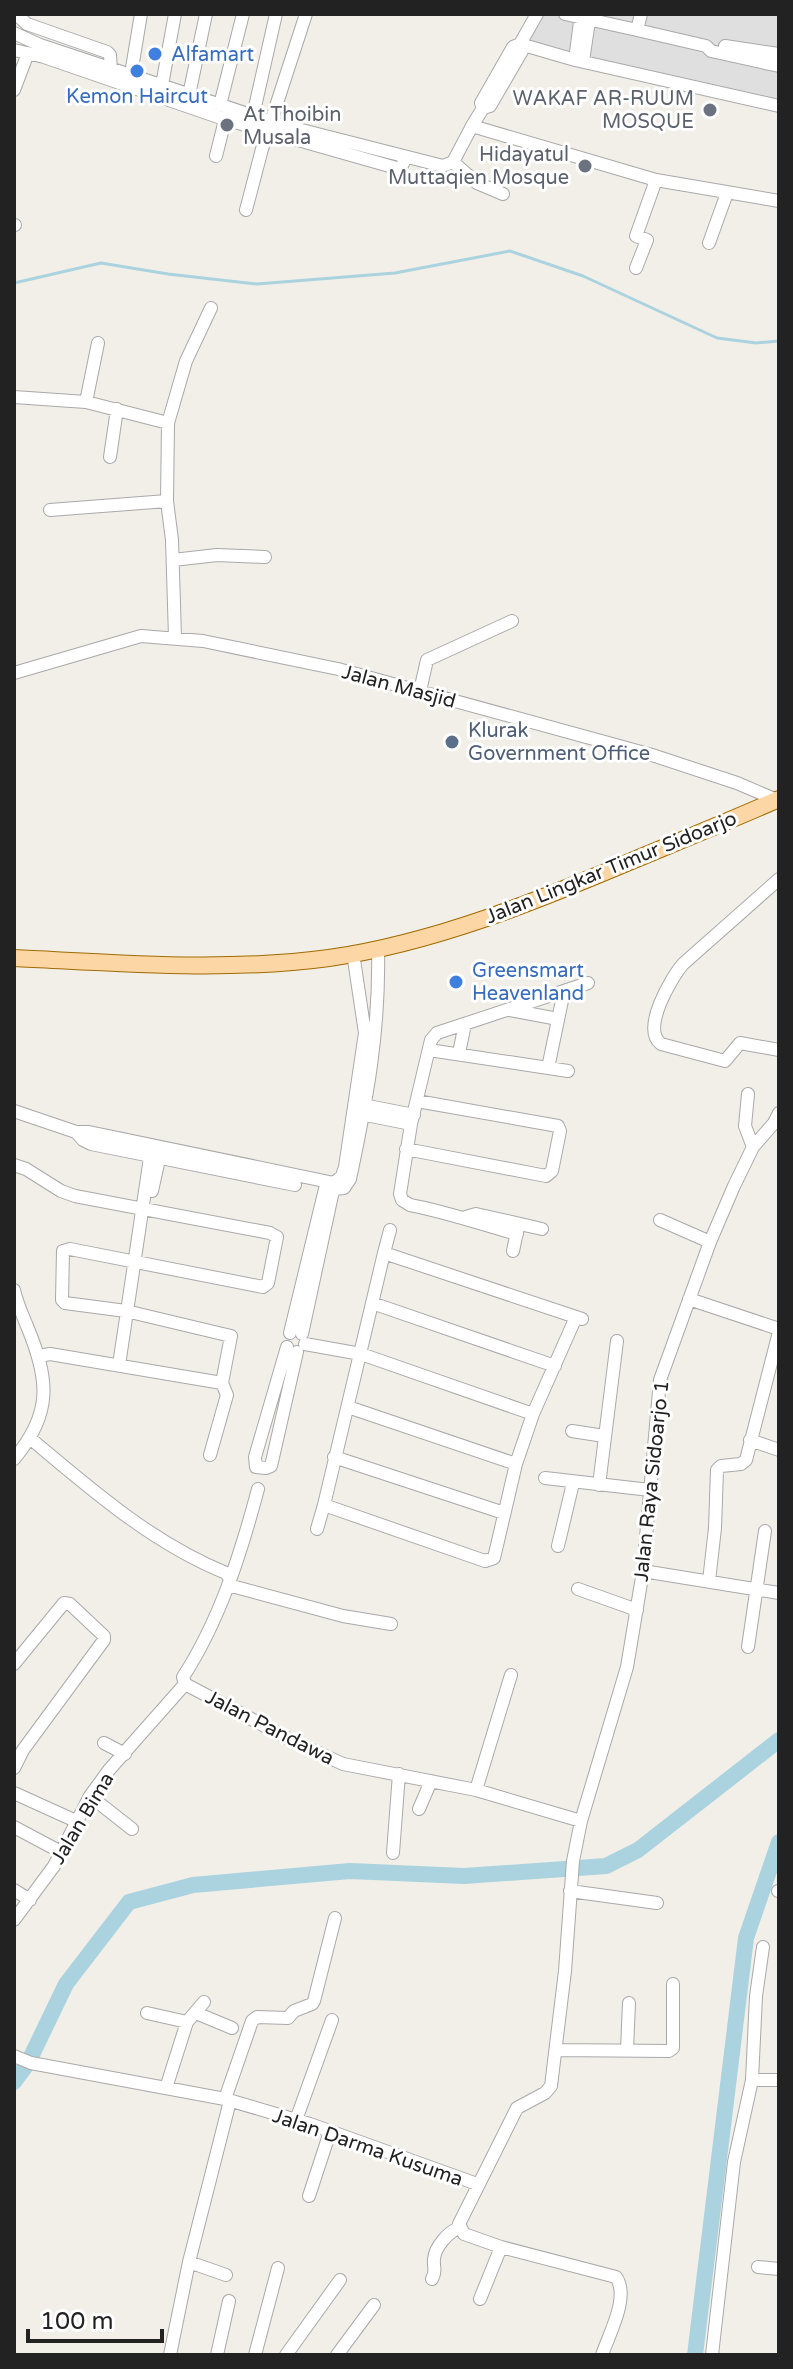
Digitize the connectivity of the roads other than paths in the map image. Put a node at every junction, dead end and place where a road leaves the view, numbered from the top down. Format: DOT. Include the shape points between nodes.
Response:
graph roads {
  1 [pos="141,14"];
  2 [pos="175,14"];
  3 [pos="206,14"];
  4 [pos="243,14"];
  5 [pos="276,14"];
  6 [pos="306,14"];
  7 [pos="537,14"];
  8 [pos="565,14"];
  9 [pos="641,14"];
  10 [pos="585,16"];
  11 [pos="637,30"];
  12 [pos="24,37"];
  13 [pos="520,44"];
  14 [pos="706,46"];
  15 [pos="779,54"];
  16 [pos="579,60"];
  17 [pos="779,66"];
  18 [pos="119,75"];
  19 [pos="162,85"];
  20 [pos="14,90"];
  21 [pos="189,95"];
  22 [pos="779,106"];
  23 [pos="225,112"];
  24 [pos="252,122"];
  25 [pos="270,127"];
  26 [pos="480,129"];
  27 [pos="216,156"];
  28 [pos="453,162"];
  29 [pos="656,180"];
  30 [pos="727,193"];
  31 [pos="503,194"];
  32 [pos="779,201"];
  33 [pos="246,210"];
  34 [pos="709,243"];
  35 [pos="636,268"];
  36 [pos="211,308"];
  37 [pos="98,343"];
  38 [pos="14,397"];
  39 [pos="86,402"];
  40 [pos="117,409"];
  41 [pos="168,423"];
  42 [pos="110,457"];
  43 [pos="167,501"];
  44 [pos="50,510"];
  45 [pos="265,557"];
  46 [pos="173,560"];
  47 [pos="512,621"];
  48 [pos="175,637"];
  49 [pos="14,673"];
  50 [pos="420,691"];
  51 [pos="779,800"];
  52 [pos="779,879"];
  53 [pos="378,948"];
  54 [pos="353,953"];
  55 [pos="14,958"];
  56 [pos="588,983"];
  57 [pos="564,991"];
  58 [pos="379,992"];
  59 [pos="361,994"];
  60 [pos="506,1010"];
  61 [pos="371,1013"];
  62 [pos="558,1019"];
  63 [pos="465,1024"];
  64 [pos="429,1050"];
  65 [pos="779,1050"];
  66 [pos="459,1053"];
  67 [pos="548,1068"];
  68 [pos="568,1071"];
  69 [pos="748,1094"];
  70 [pos="417,1101"];
  71 [pos="359,1109"];
  72 [pos="14,1111"];
  73 [pos="779,1113"];
  74 [pos="413,1120"];
  75 [pos="753,1147"];
  76 [pos="406,1149"];
  77 [pos="156,1152"];
  78 [pos="14,1165"];
  79 [pos="330,1187"];
  80 [pos="145,1210"];
  81 [pos="660,1220"];
  82 [pos="518,1229"];
  83 [pos="542,1229"];
  84 [pos="390,1230"];
  85 [pos="710,1242"];
  86 [pos="513,1251"];
  87 [pos="384,1253"];
  88 [pos="135,1260"];
  89 [pos="14,1290"];
  90 [pos="689,1299"];
  91 [pos="372,1303"];
  92 [pos="126,1311"];
  93 [pos="779,1330"];
  94 [pos="617,1341"];
  95 [pos="296,1342"];
  96 [pos="361,1354"];
  97 [pos="39,1356"];
  98 [pos="119,1365"];
  99 [pos="555,1366"];
  100 [pos="222,1383"];
  101 [pos="348,1407"];
  102 [pos="533,1414"];
  103 [pos="572,1431"];
  104 [pos="604,1436"];
  105 [pos="31,1439"];
  106 [pos="261,1439"];
  107 [pos="750,1440"];
  108 [pos="276,1443"];
  109 [pos="779,1450"];
  110 [pos="210,1455"];
  111 [pos="334,1457"];
  112 [pos="14,1459"];
  113 [pos="516,1464"];
  114 [pos="545,1478"];
  115 [pos="573,1483"];
  116 [pos="599,1485"];
  117 [pos="258,1489"];
  118 [pos="650,1490"];
  119 [pos="324,1505"];
  120 [pos="504,1513"];
  121 [pos="317,1529"];
  122 [pos="765,1531"];
  123 [pos="558,1546"];
  124 [pos="643,1571"];
  125 [pos="709,1581"];
  126 [pos="229,1582"];
  127 [pos="578,1589"];
  128 [pos="757,1589"];
  129 [pos="779,1593"];
  130 [pos="637,1610"];
  131 [pos="391,1624"];
  132 [pos="748,1647"];
  133 [pos="14,1664"];
  134 [pos="511,1675"];
  135 [pos="185,1684"];
  136 [pos="104,1743"];
  137 [pos="125,1754"];
  138 [pos="14,1768"];
  139 [pos="399,1774"];
  140 [pos="431,1781"];
  141 [pos="476,1790"];
  142 [pos="14,1793"];
  143 [pos="90,1796"];
  144 [pos="419,1809"];
  145 [pos="581,1821"];
  146 [pos="78,1822"];
  147 [pos="14,1827"];
  148 [pos="132,1829"];
  149 [pos="61,1852"];
  150 [pos="393,1853"];
  151 [pos="14,1890"];
  152 [pos="570,1891"];
  153 [pos="30,1900"];
  154 [pos="657,1903"];
  155 [pos="335,1918"];
  156 [pos="14,1920"];
  157 [pos="763,1947"];
  158 [pos="673,1984"];
  159 [pos="629,2003"];
  160 [pos="147,2013"];
  161 [pos="196,2013"];
  162 [pos="332,2020"];
  163 [pos="232,2028"];
  164 [pos="556,2050"];
  165 [pos="627,2050"];
  166 [pos="22,2059"];
  167 [pos="752,2080"];
  168 [pos="779,2080"];
  169 [pos="166,2088"];
  170 [pos="228,2100"];
  171 [pos="296,2120"];
  172 [pos="330,2132"];
  173 [pos="477,2184"];
  174 [pos="309,2196"];
  175 [pos="459,2228"];
  176 [pos="501,2247"];
  177 [pos="189,2262"];
  178 [pos="758,2267"];
  179 [pos="278,2268"];
  180 [pos="779,2269"];
  181 [pos="226,2275"];
  182 [pos="432,2279"];
  183 [pos="340,2280"];
  184 [pos="480,2299"];
  185 [pos="229,2301"];
  186 [pos="374,2305"];
  187 [pos="170,2355"];
  188 [pos="217,2355"];
  189 [pos="255,2355"];
  190 [pos="286,2355"];
  191 [pos="337,2355"];
  192 [pos="602,2355"];
  193 [pos="712,2355"];
  1 -- 18 [label="street"];
  2 -- 19 [label="street"];
  3 -- 21 [label="street"];
  4 -- 23 [label="street"];
  5 -- 24 [label="street"];
  6 -- 25 [label="street"];
  7 -- 13 [label="street"];
  8 -- 10 [label="street"];
  9 -- 11 [label="street"];
  10 -- 11 [label="street"];
  10 -- 16 [label="street"];
  11 -- 14 [label="street"];
  12 -- 18 [label="street"];
  12 -- 18 [label="street" via="102,50"];
  12 -- 20 [label="street"];
  13 -- 16 [label="street"];
  13 -- 26 [label="street" via="513,47 481,103"];
  14 -- 15 [label="street"];
  14 -- 17 [label="street"];
  16 -- 22 [label="street"];
  18 -- 19 [label="street"];
  18 -- 23 [label="street"];
  19 -- 21 [label="street"];
  21 -- 23 [label="street"];
  23 -- 24 [label="street"];
  23 -- 27 [label="street"];
  24 -- 25 [label="street"];
  25 -- 28 [label="street" via="400,169 405,163"];
  25 -- 33 [label="street"];
  26 -- 28 [label="street"];
  26 -- 29 [label="street"];
  28 -- 31 [label="street" via="477,183"];
  29 -- 30 [label="street"];
  29 -- 35 [label="street" via="636,236 647,240"];
  30 -- 32 [label="street"];
  30 -- 34 [label="street"];
  36 -- 41 [label="street" via="186,361"];
  37 -- 39 [label="street"];
  38 -- 39 [label="street"];
  39 -- 40 [label="street"];
  40 -- 41 [label="street"];
  40 -- 42 [label="street"];
  41 -- 43 [label="street"];
  43 -- 44 [label="street"];
  43 -- 46 [label="street"];
  45 -- 46 [label="street"];
  46 -- 48 [label="street"];
  47 -- 50 [label="street" via="431,657"];
  48 -- 49 [label="street, Jalan Masjid" via="141,636"];
  48 -- 50 [label="street, Jalan Masjid"];
  50 -- 51 [label="street, Jalan Masjid" via="652,755"];
  51 -- 53 [label="main road, Jalan Lingkar Timur Sidoarjo" via="567,888"];
  52 -- 65 [label="street" via="672,976 653,1033 661,1044 725,1061 740,1043"];
  53 -- 54 [label="main road, Jalan Lingkar Timur Sidoarjo"];
  53 -- 58 [label="street"];
  54 -- 55 [label="main road, Jalan Lingkar Timur Sidoarjo" via="175,965"];
  54 -- 59 [label="street"];
  56 -- 57 [label="street"];
  57 -- 60 [label="street"];
  57 -- 62 [label="street"];
  58 -- 59 [label="street"];
  58 -- 61 [label="street"];
  59 -- 61 [label="street"];
  60 -- 62 [label="street"];
  60 -- 63 [label="street"];
  61 -- 71 [label="street"];
  62 -- 67 [label="street"];
  63 -- 64 [label="street" via="435,1034"];
  63 -- 66 [label="street"];
  64 -- 66 [label="street"];
  64 -- 70 [label="street"];
  66 -- 67 [label="street"];
  67 -- 68 [label="street"];
  69 -- 75 [label="street" via="745,1126"];
  70 -- 74 [label="street"];
  70 -- 76 [label="street" via="558,1126 552,1171 546,1176"];
  71 -- 74 [label="street"];
  71 -- 79 [label="street" via="349,1182 344,1188"];
  72 -- 77 [label="street" via="76,1132 86,1143"];
  73 -- 75 [label="street, Jalan Raya Sidoarjo 1"];
  74 -- 76 [label="street"];
  75 -- 85 [label="street, Jalan Raya Sidoarjo 1"];
  76 -- 82 [label="street" via="402,1200"];
  77 -- 79 [label="street"];
  77 -- 80 [label="street"];
  78 -- 80 [label="street" via="61,1191"];
  79 -- 95 [label="street"];
  80 -- 88 [label="street"];
  80 -- 88 [label="street" via="277,1239 263,1287"];
  81 -- 85 [label="street"];
  82 -- 83 [label="street"];
  82 -- 86 [label="street"];
  84 -- 87 [label="street"];
  85 -- 90 [label="street, Jalan Raya Sidoarjo 1"];
  87 -- 91 [label="street"];
  87 -- 99 [label="street" via="579,1318"];
  88 -- 92 [label="street"];
  88 -- 92 [label="street" via="66,1248 62,1252 63,1302"];
  89 -- 97 [label="street"];
  90 -- 93 [label="street"];
  90 -- 118 [label="street, Jalan Raya Sidoarjo 1" via="660,1380"];
  91 -- 96 [label="street"];
  91 -- 99 [label="street"];
  92 -- 98 [label="street"];
  92 -- 100 [label="street" via="231,1336"];
  93 -- 107 [label="street"];
  94 -- 104 [label="street"];
  95 -- 96 [label="street"];
  95 -- 106 [label="street"];
  95 -- 108 [label="street"];
  96 -- 101 [label="street"];
  96 -- 102 [label="street"];
  97 -- 98 [label="street"];
  97 -- 105 [label="street" via="44,1400"];
  98 -- 100 [label="street"];
  99 -- 102 [label="street"];
  100 -- 110 [label="street" via="227,1395"];
  101 -- 111 [label="street"];
  101 -- 113 [label="street"];
  102 -- 113 [label="street"];
  103 -- 104 [label="street"];
  104 -- 116 [label="street"];
  105 -- 112 [label="street"];
  105 -- 126 [label="street" via="147,1531 226,1573"];
  106 -- 108 [label="street"];
  106 -- 108 [label="street" via="254,1463 258,1467 271,1466"];
  107 -- 109 [label="street"];
  107 -- 125 [label="street" via="743,1463 717,1470"];
  111 -- 119 [label="street"];
  111 -- 120 [label="street"];
  113 -- 120 [label="street"];
  114 -- 115 [label="street"];
  115 -- 116 [label="street"];
  115 -- 123 [label="street"];
  116 -- 118 [label="street"];
  117 -- 126 [label="street, Jalan Pandawa"];
  118 -- 124 [label="street, Jalan Raya Sidoarjo 1"];
  119 -- 120 [label="street" via="488,1561 494,1558"];
  119 -- 121 [label="street"];
  122 -- 128 [label="street"];
  124 -- 125 [label="street"];
  124 -- 130 [label="street, Jalan Raya Sidoarjo 1"];
  125 -- 128 [label="street"];
  126 -- 131 [label="street" via="343,1616"];
  126 -- 135 [label="street, Jalan Pandawa" via="183,1677"];
  127 -- 130 [label="street"];
  128 -- 129 [label="street"];
  128 -- 132 [label="street"];
  130 -- 145 [label="street, Jalan Raya Sidoarjo 1" via="623,1682"];
  133 -- 138 [label="street" via="64,1603 104,1636"];
  134 -- 141 [label="street"];
  135 -- 137 [label="street, Jalan Bima"];
  135 -- 139 [label="street, Jalan Pandawa" via="329,1758"];
  136 -- 137 [label="street"];
  137 -- 143 [label="street, Jalan Bima"];
  139 -- 140 [label="street, Jalan Pandawa"];
  139 -- 150 [label="street"];
  140 -- 141 [label="street, Jalan Pandawa"];
  140 -- 144 [label="street"];
  141 -- 145 [label="street, Jalan Pandawa"];
  142 -- 146 [label="street"];
  143 -- 146 [label="street, Jalan Bima"];
  143 -- 148 [label="street"];
  145 -- 152 [label="street, Jalan Darma Kusuma"];
  146 -- 149 [label="street, Jalan Bima"];
  147 -- 149 [label="street"];
  149 -- 153 [label="street, Jalan Bima"];
  151 -- 153 [label="street"];
  152 -- 154 [label="street"];
  152 -- 164 [label="street, Jalan Darma Kusuma"];
  153 -- 156 [label="street, Jalan Bima"];
  155 -- 170 [label="street" via="314,2001 288,2018 252,2021"];
  157 -- 167 [label="street"];
  158 -- 165 [label="street" via="673,2048"];
  159 -- 165 [label="street"];
  160 -- 161 [label="street"];
  161 -- 163 [label="street"];
  161 -- 169 [label="street"];
  162 -- 171 [label="street"];
  164 -- 165 [label="street"];
  164 -- 173 [label="street, Jalan Darma Kusuma" via="549,2089 517,2108"];
  166 -- 169 [label="street, Jalan Darma Kusuma"];
  167 -- 168 [label="street"];
  167 -- 193 [label="street" via="734,2162"];
  169 -- 170 [label="street, Jalan Darma Kusuma"];
  170 -- 171 [label="street, Jalan Darma Kusuma"];
  170 -- 177 [label="street"];
  171 -- 172 [label="street, Jalan Darma Kusuma"];
  172 -- 173 [label="street, Jalan Darma Kusuma"];
  172 -- 174 [label="street"];
  173 -- 175 [label="street"];
  175 -- 176 [label="street"];
  175 -- 182 [label="street" via="448,2233 434,2257"];
  176 -- 184 [label="street"];
  176 -- 192 [label="street" via="616,2277 620,2301"];
  177 -- 181 [label="street"];
  177 -- 187 [label="street"];
  178 -- 180 [label="street"];
  179 -- 189 [label="street"];
  183 -- 190 [label="street"];
  185 -- 188 [label="street"];
  186 -- 191 [label="street"];
}
